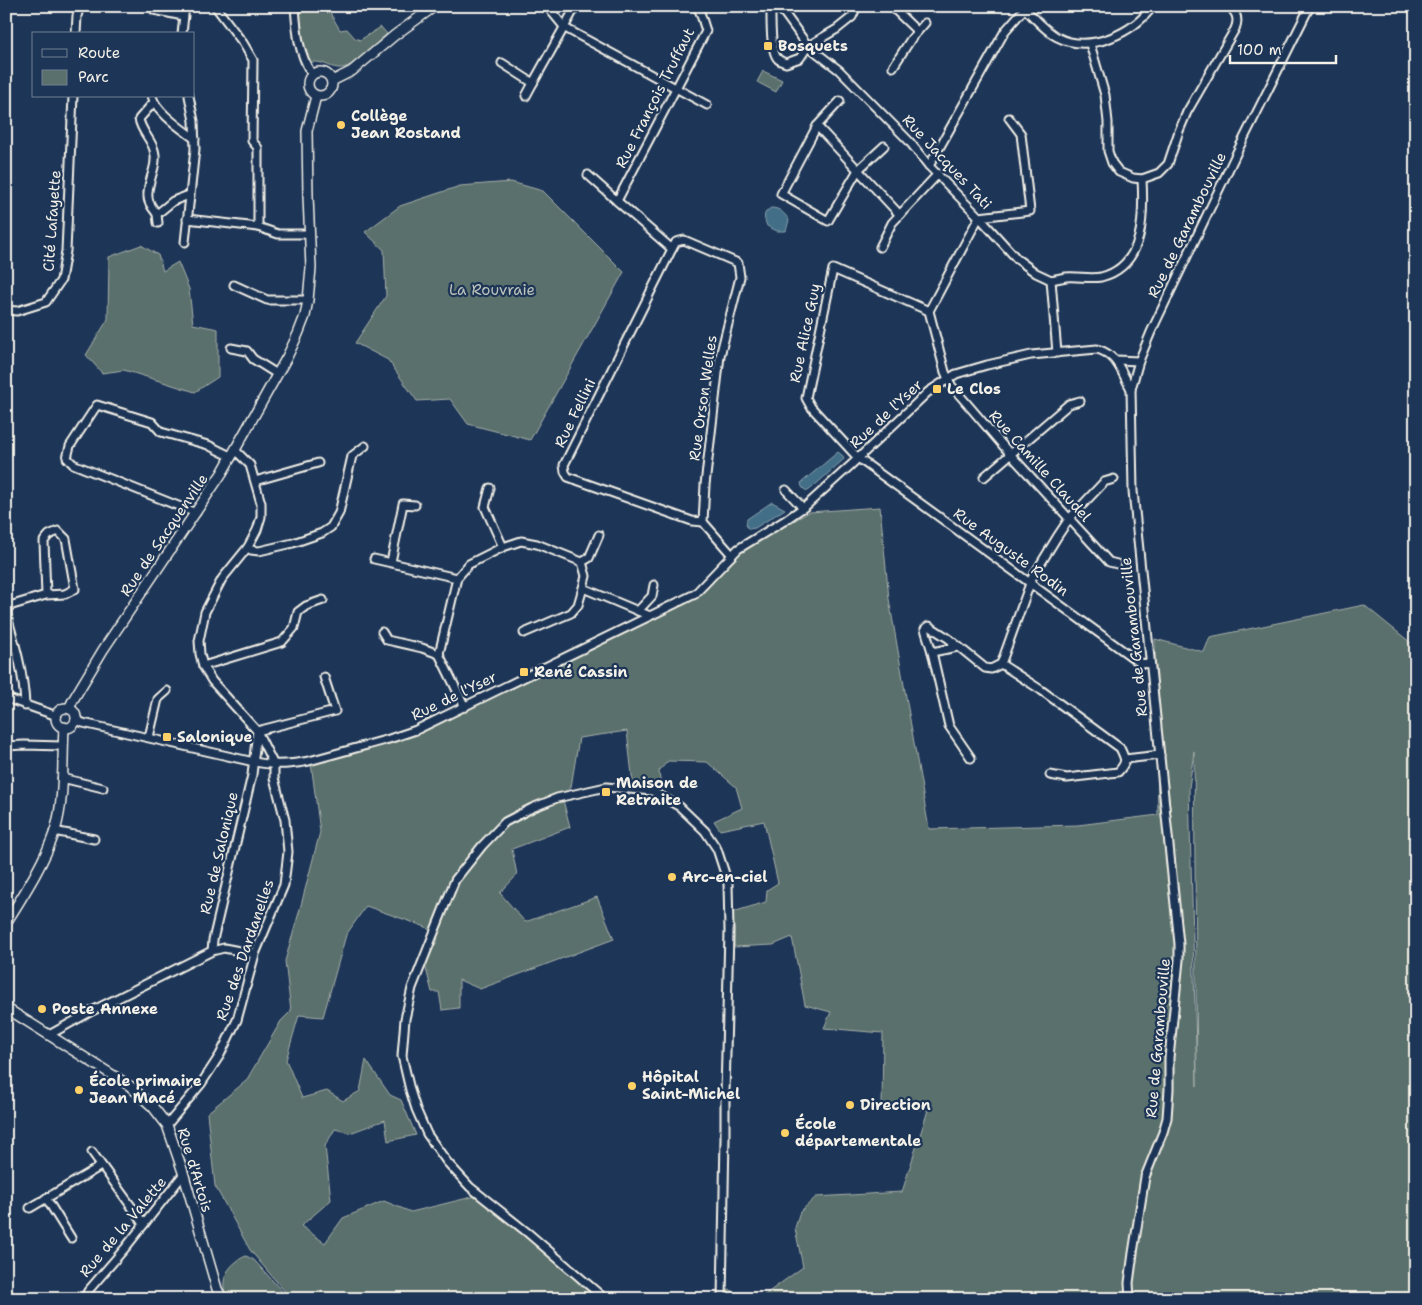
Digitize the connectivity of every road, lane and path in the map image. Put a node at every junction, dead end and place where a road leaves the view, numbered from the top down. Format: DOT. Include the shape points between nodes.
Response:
graph roads {
  1 [pos="80,6"];
  2 [pos="156,6"];
  3 [pos="186,6"];
  4 [pos="215,6"];
  5 [pos="295,6"];
  6 [pos="435,6"];
  7 [pos="547,6"];
  8 [pos="576,6"];
  9 [pos="696,6"];
  10 [pos="771,6"];
  11 [pos="776,6"];
  12 [pos="857,6"];
  13 [pos="891,6"];
  14 [pos="1153,6"];
  15 [pos="1229,6"];
  16 [pos="1310,6"];
  17 [pos="1024,7"];
  18 [pos="183,16"];
  19 [pos="925,23"];
  20 [pos="565,28"];
  21 [pos="917,31"];
  22 [pos="76,32"];
  23 [pos="182,32"];
  24 [pos="1090,44"];
  25 [pos="808,46"];
  26 [pos="502,63"];
  27 [pos="893,67"];
  28 [pos="312,75"];
  29 [pos="332,81"];
  30 [pos="533,83"];
  31 [pos="677,88"];
  32 [pos="316,96"];
  33 [pos="526,96"];
  34 [pos="72,98"];
  35 [pos="189,98"];
  36 [pos="153,99"];
  37 [pos="840,101"];
  38 [pos="707,105"];
  39 [pos="1009,118"];
  40 [pos="816,126"];
  41 [pos="195,139"];
  42 [pos="884,146"];
  43 [pos="929,166"];
  44 [pos="858,170"];
  45 [pos="938,174"];
  46 [pos="588,175"];
  47 [pos="1142,179"];
  48 [pos="189,195"];
  49 [pos="617,201"];
  50 [pos="157,214"];
  51 [pos="900,215"];
  52 [pos="979,217"];
  53 [pos="187,219"];
  54 [pos="158,223"];
  55 [pos="258,226"];
  56 [pos="309,234"];
  57 [pos="185,242"];
  58 [pos="880,247"];
  59 [pos="672,249"];
  60 [pos="1051,280"];
  61 [pos="234,286"];
  62 [pos="308,300"];
  63 [pos="6,310"];
  64 [pos="929,311"];
  65 [pos="231,348"];
  66 [pos="1057,353"];
  67 [pos="1116,360"];
  68 [pos="1139,361"];
  69 [pos="277,374"];
  70 [pos="948,378"];
  71 [pos="1131,389"];
  72 [pos="1080,401"];
  73 [pos="365,446"];
  74 [pos="234,454"];
  75 [pos="1011,454"];
  76 [pos="858,458"];
  77 [pos="318,463"];
  78 [pos="984,478"];
  79 [pos="1114,479"];
  80 [pos="255,481"];
  81 [pos="490,488"];
  82 [pos="786,490"];
  83 [pos="415,505"];
  84 [pos="803,508"];
  85 [pos="196,512"];
  86 [pos="1070,519"];
  87 [pos="703,522"];
  88 [pos="599,535"];
  89 [pos="503,546"];
  90 [pos="248,547"];
  91 [pos="732,555"];
  92 [pos="374,559"];
  93 [pos="391,562"];
  94 [pos="582,562"];
  95 [pos="1117,564"];
  96 [pos="457,578"];
  97 [pos="1031,584"];
  98 [pos="654,585"];
  99 [pos="583,588"];
  100 [pos="46,595"];
  101 [pos="323,600"];
  102 [pos="6,607"];
  103 [pos="638,611"];
  104 [pos="6,612"];
  105 [pos="650,616"];
  106 [pos="382,632"];
  107 [pos="524,633"];
  108 [pos="958,647"];
  109 [pos="932,652"];
  110 [pos="439,654"];
  111 [pos="1000,664"];
  112 [pos="1150,664"];
  113 [pos="203,666"];
  114 [pos="324,677"];
  115 [pos="167,691"];
  116 [pos="6,698"];
  117 [pos="25,706"];
  118 [pos="465,707"];
  119 [pos="69,709"];
  120 [pos="57,716"];
  121 [pos="76,719"];
  122 [pos="64,728"];
  123 [pos="257,731"];
  124 [pos="149,737"];
  125 [pos="6,746"];
  126 [pos="63,746"];
  127 [pos="1160,755"];
  128 [pos="970,758"];
  129 [pos="1125,759"];
  130 [pos="254,762"];
  131 [pos="274,766"];
  132 [pos="1050,775"];
  133 [pos="62,778"];
  134 [pos="103,788"];
  135 [pos="54,831"];
  136 [pos="94,839"];
  137 [pos="6,922"];
  138 [pos="212,951"];
  139 [pos="255,954"];
  140 [pos="6,1008"];
  141 [pos="49,1035"];
  142 [pos="167,1125"];
  143 [pos="92,1152"];
  144 [pos="101,1166"];
  145 [pos="183,1175"];
  146 [pos="46,1198"];
  147 [pos="30,1208"];
  148 [pos="144,1224"];
  149 [pos="71,1238"];
  150 [pos="6,1292"];
  151 [pos="14,1299"];
  152 [pos="84,1299"];
  153 [pos="222,1299"];
  154 [pos="605,1299"];
  155 [pos="722,1299"];
  156 [pos="1130,1299"];
  1 -- 22 [label="street"];
  2 -- 18 [label="street" via="154,10"];
  3 -- 18 [label="street"];
  4 -- 55 [label="street" via="253,60 252,141 258,148"];
  5 -- 28 [label="street" via="303,60"];
  6 -- 29 [label="street" via="352,71"];
  7 -- 20 [label="street"];
  8 -- 20 [label="street"];
  9 -- 31 [label="street, Rue François Truffaut" via="706,31"];
  10 -- 25 [label="street" via="777,59 786,63 800,58"];
  11 -- 25 [label="street, Rue Jacques Tati"];
  12 -- 25 [label="street" via="852,17"];
  13 -- 21 [label="street"];
  14 -- 24 [label="street" via="1124,32"];
  15 -- 47 [label="street" via="1238,22 1187,112 1168,164 1159,173"];
  16 -- 68 [label="street, Rue de Garambouville"];
  17 -- 24 [label="street" via="1056,37"];
  17 -- 43 [label="street" via="1006,31"];
  18 -- 23 [label="street"];
  19 -- 21 [label="street"];
  20 -- 30 [label="street"];
  20 -- 31 [label="street"];
  21 -- 27 [label="street"];
  24 -- 47 [label="street" via="1105,95 1108,151 1112,163 1119,172"];
  25 -- 43 [label="street, Rue Jacques Tati" via="839,70 909,141"];
  26 -- 30 [label="street"];
  28 -- 29 [label="street" via="323,72"];
  28 -- 32 [label="street" via="308,86"];
  29 -- 32 [label="street" via="330,92"];
  30 -- 33 [label="street"];
  31 -- 38 [label="street"];
  31 -- 49 [label="street, Rue François Truffaut"];
  32 -- 56 [label="street, Rue de Sacquenville" via="307,131"];
  34 -- 63 [label="street, Cité Lafayette" via="66,251 61,280 46,302 17,311"];
  35 -- 41 [label="street"];
  36 -- 41 [label="street" via="171,120"];
  36 -- 50 [label="street" via="139,119 154,150 155,164 147,196"];
  37 -- 40 [label="street"];
  39 -- 52 [label="street" via="1021,134 1030,211"];
  40 -- 44 [label="street"];
  40 -- 44 [label="street" via="780,194 828,221"];
  41 -- 48 [label="street"];
  42 -- 44 [label="street"];
  43 -- 45 [label="street, Rue Jacques Tati"];
  44 -- 51 [label="street"];
  45 -- 51 [label="street"];
  45 -- 52 [label="street, Rue Jacques Tati"];
  46 -- 49 [label="street"];
  47 -- 60 [label="street" via="1140,229 1128,260 1101,276"];
  48 -- 50 [label="street" via="173,201"];
  48 -- 53 [label="street"];
  49 -- 59 [label="street"];
  50 -- 54 [label="street"];
  51 -- 58 [label="street" via="892,223"];
  52 -- 60 [label="street, Rue Jacques Tati" via="1018,259"];
  52 -- 64 [label="street"];
  53 -- 55 [label="street"];
  53 -- 57 [label="street"];
  55 -- 56 [label="street" via="278,234"];
  56 -- 62 [label="street, Rue de Sacquenville" via="311,268"];
  59 -- 87 [label="street, Rue Orson Welles" via="676,242 684,240 738,263 740,277 720,356"];
  59 -- 87 [label="street, Rue Fellini" via="564,466 568,477 692,521"];
  60 -- 66 [label="street"];
  61 -- 62 [label="street" via="267,300"];
  62 -- 69 [label="street, Rue de Sacquenville" via="298,334"];
  64 -- 70 [label="street, Rue Camille Claudel"];
  64 -- 76 [label="street, Rue Alice Guy" via="833,269 806,398"];
  65 -- 69 [label="street" via="247,351 253,359"];
  66 -- 67 [label="street, Rue de l'Yser" via="1097,348"];
  66 -- 70 [label="street, Rue de l'Yser" via="965,370"];
  67 -- 68 [label="street, Rue de l'Yser"];
  67 -- 71 [label="street"];
  68 -- 71 [label="street, Rue de Garambouville"];
  69 -- 74 [label="street, Rue de Sacquenville"];
  70 -- 75 [label="street, Rue Camille Claudel"];
  70 -- 76 [label="street, Rue de l'Yser" via="928,392"];
  71 -- 112 [label="street, Rue de Garambouville" via="1133,491"];
  72 -- 75 [label="street" via="1068,404"];
  73 -- 90 [label="street" via="352,456 339,513 331,527 284,545 259,551"];
  74 -- 80 [label="street" via="250,465"];
  74 -- 85 [label="street, Rue de Sacquenville"];
  74 -- 85 [label="street" via="161,432 152,422 96,405 70,446 67,458 73,464"];
  75 -- 78 [label="street"];
  75 -- 86 [label="street, Rue Camille Claudel"];
  76 -- 84 [label="street, Rue de l'Yser"];
  76 -- 97 [label="street, Rue Auguste Rodin"];
  77 -- 80 [label="street"];
  79 -- 86 [label="street" via="1104,482"];
  80 -- 90 [label="street" via="261,517"];
  81 -- 89 [label="street" via="485,507"];
  82 -- 84 [label="street"];
  83 -- 93 [label="street" via="403,504"];
  84 -- 91 [label="street, Rue de l'Yser"];
  85 -- 119 [label="street, Rue de Sacquenville" via="103,650"];
  86 -- 95 [label="street, Rue Camille Claudel" via="1109,562"];
  86 -- 97 [label="street"];
  87 -- 91 [label="street"];
  88 -- 94 [label="street" via="589,558"];
  89 -- 94 [label="street" via="521,541 537,544"];
  89 -- 96 [label="street" via="468,564"];
  90 -- 113 [label="street" via="222,579 205,612 199,641"];
  91 -- 105 [label="street, Rue de l'Yser" via="695,594"];
  92 -- 93 [label="street"];
  93 -- 96 [label="street"];
  94 -- 99 [label="street" via="586,576"];
  96 -- 110 [label="street"];
  97 -- 111 [label="street"];
  97 -- 112 [label="street, Rue Auguste Rodin" via="1140,663"];
  98 -- 103 [label="street" via="652,596"];
  99 -- 103 [label="street"];
  99 -- 107 [label="street" via="578,605 571,613"];
  100 -- 100 [label="street" via="65,594 75,589 66,539 58,531 44,540"];
  100 -- 102 [label="street"];
  101 -- 113 [label="street" via="298,612 294,628 282,642"];
  103 -- 105 [label="street"];
  104 -- 117 [label="street" via="16,645"];
  105 -- 118 [label="street, Rue de l'Yser"];
  106 -- 110 [label="street" via="387,640"];
  108 -- 109 [label="street"];
  108 -- 109 [label="street" via="928,626 925,629"];
  108 -- 111 [label="street" via="985,668"];
  109 -- 128 [label="street" via="949,726"];
  110 -- 118 [label="street"];
  111 -- 129 [label="street" via="1042,690 1120,748"];
  112 -- 127 [label="street, Rue de Garambouville"];
  113 -- 123 [label="street, Rue des Dardanelles" via="212,681"];
  114 -- 123 [label="street" via="335,712"];
  115 -- 124 [label="street" via="158,699"];
  116 -- 117 [label="street"];
  117 -- 120 [label="street"];
  118 -- 131 [label="street, Rue de l'Yser" via="389,740 309,762"];
  119 -- 120 [label="street" via="61,710"];
  119 -- 121 [label="street" via="75,713"];
  120 -- 122 [label="street"];
  121 -- 122 [label="street" via="73,725"];
  121 -- 124 [label="street, Rue de l'Yser"];
  122 -- 126 [label="street"];
  123 -- 130 [label="street, Rue de Salonique"];
  123 -- 131 [label="street, Rue des Dardanelles"];
  124 -- 130 [label="street, Rue de l'Yser"];
  125 -- 126 [label="street"];
  126 -- 133 [label="street"];
  127 -- 129 [label="street"];
  127 -- 156 [label="street, Rue de Garambouville" via="1179,960 1169,1058 1167,1118 1145,1177 1129,1283"];
  129 -- 132 [label="street" via="1118,772 1068,778"];
  130 -- 131 [label="street, Rue de l'Yser"];
  130 -- 138 [label="street, Rue de Salonique"];
  131 -- 139 [label="street, Rue des Dardanelles" via="288,852 284,885"];
  133 -- 134 [label="street"];
  133 -- 135 [label="street"];
  135 -- 136 [label="street"];
  135 -- 137 [label="street" via="44,857"];
  138 -- 139 [label="street" via="224,948"];
  138 -- 141 [label="street"];
  139 -- 142 [label="street, Rue des Dardanelles" via="237,1020 220,1055"];
  140 -- 141 [label="street, Rue d'Artois"];
  141 -- 142 [label="street, Rue d'Artois" via="130,1086"];
  142 -- 145 [label="street, Rue d'Artois"];
  143 -- 144 [label="street"];
  144 -- 146 [label="street"];
  144 -- 148 [label="street"];
  145 -- 148 [label="street, Rue de la Valette"];
  145 -- 153 [label="street, Rue d'Artois"];
  146 -- 147 [label="street"];
  146 -- 149 [label="street"];
  148 -- 152 [label="street, Rue de la Valette"];
  150 -- 151 [label="street"];
  154 -- 155 [label="street" via="470,1187 447,1162 427,1134 416,1109 402,1056 412,988 455,880 505,822 558,798 606,787 652,790 680,807 705,830 717,849 728,883"];
}
